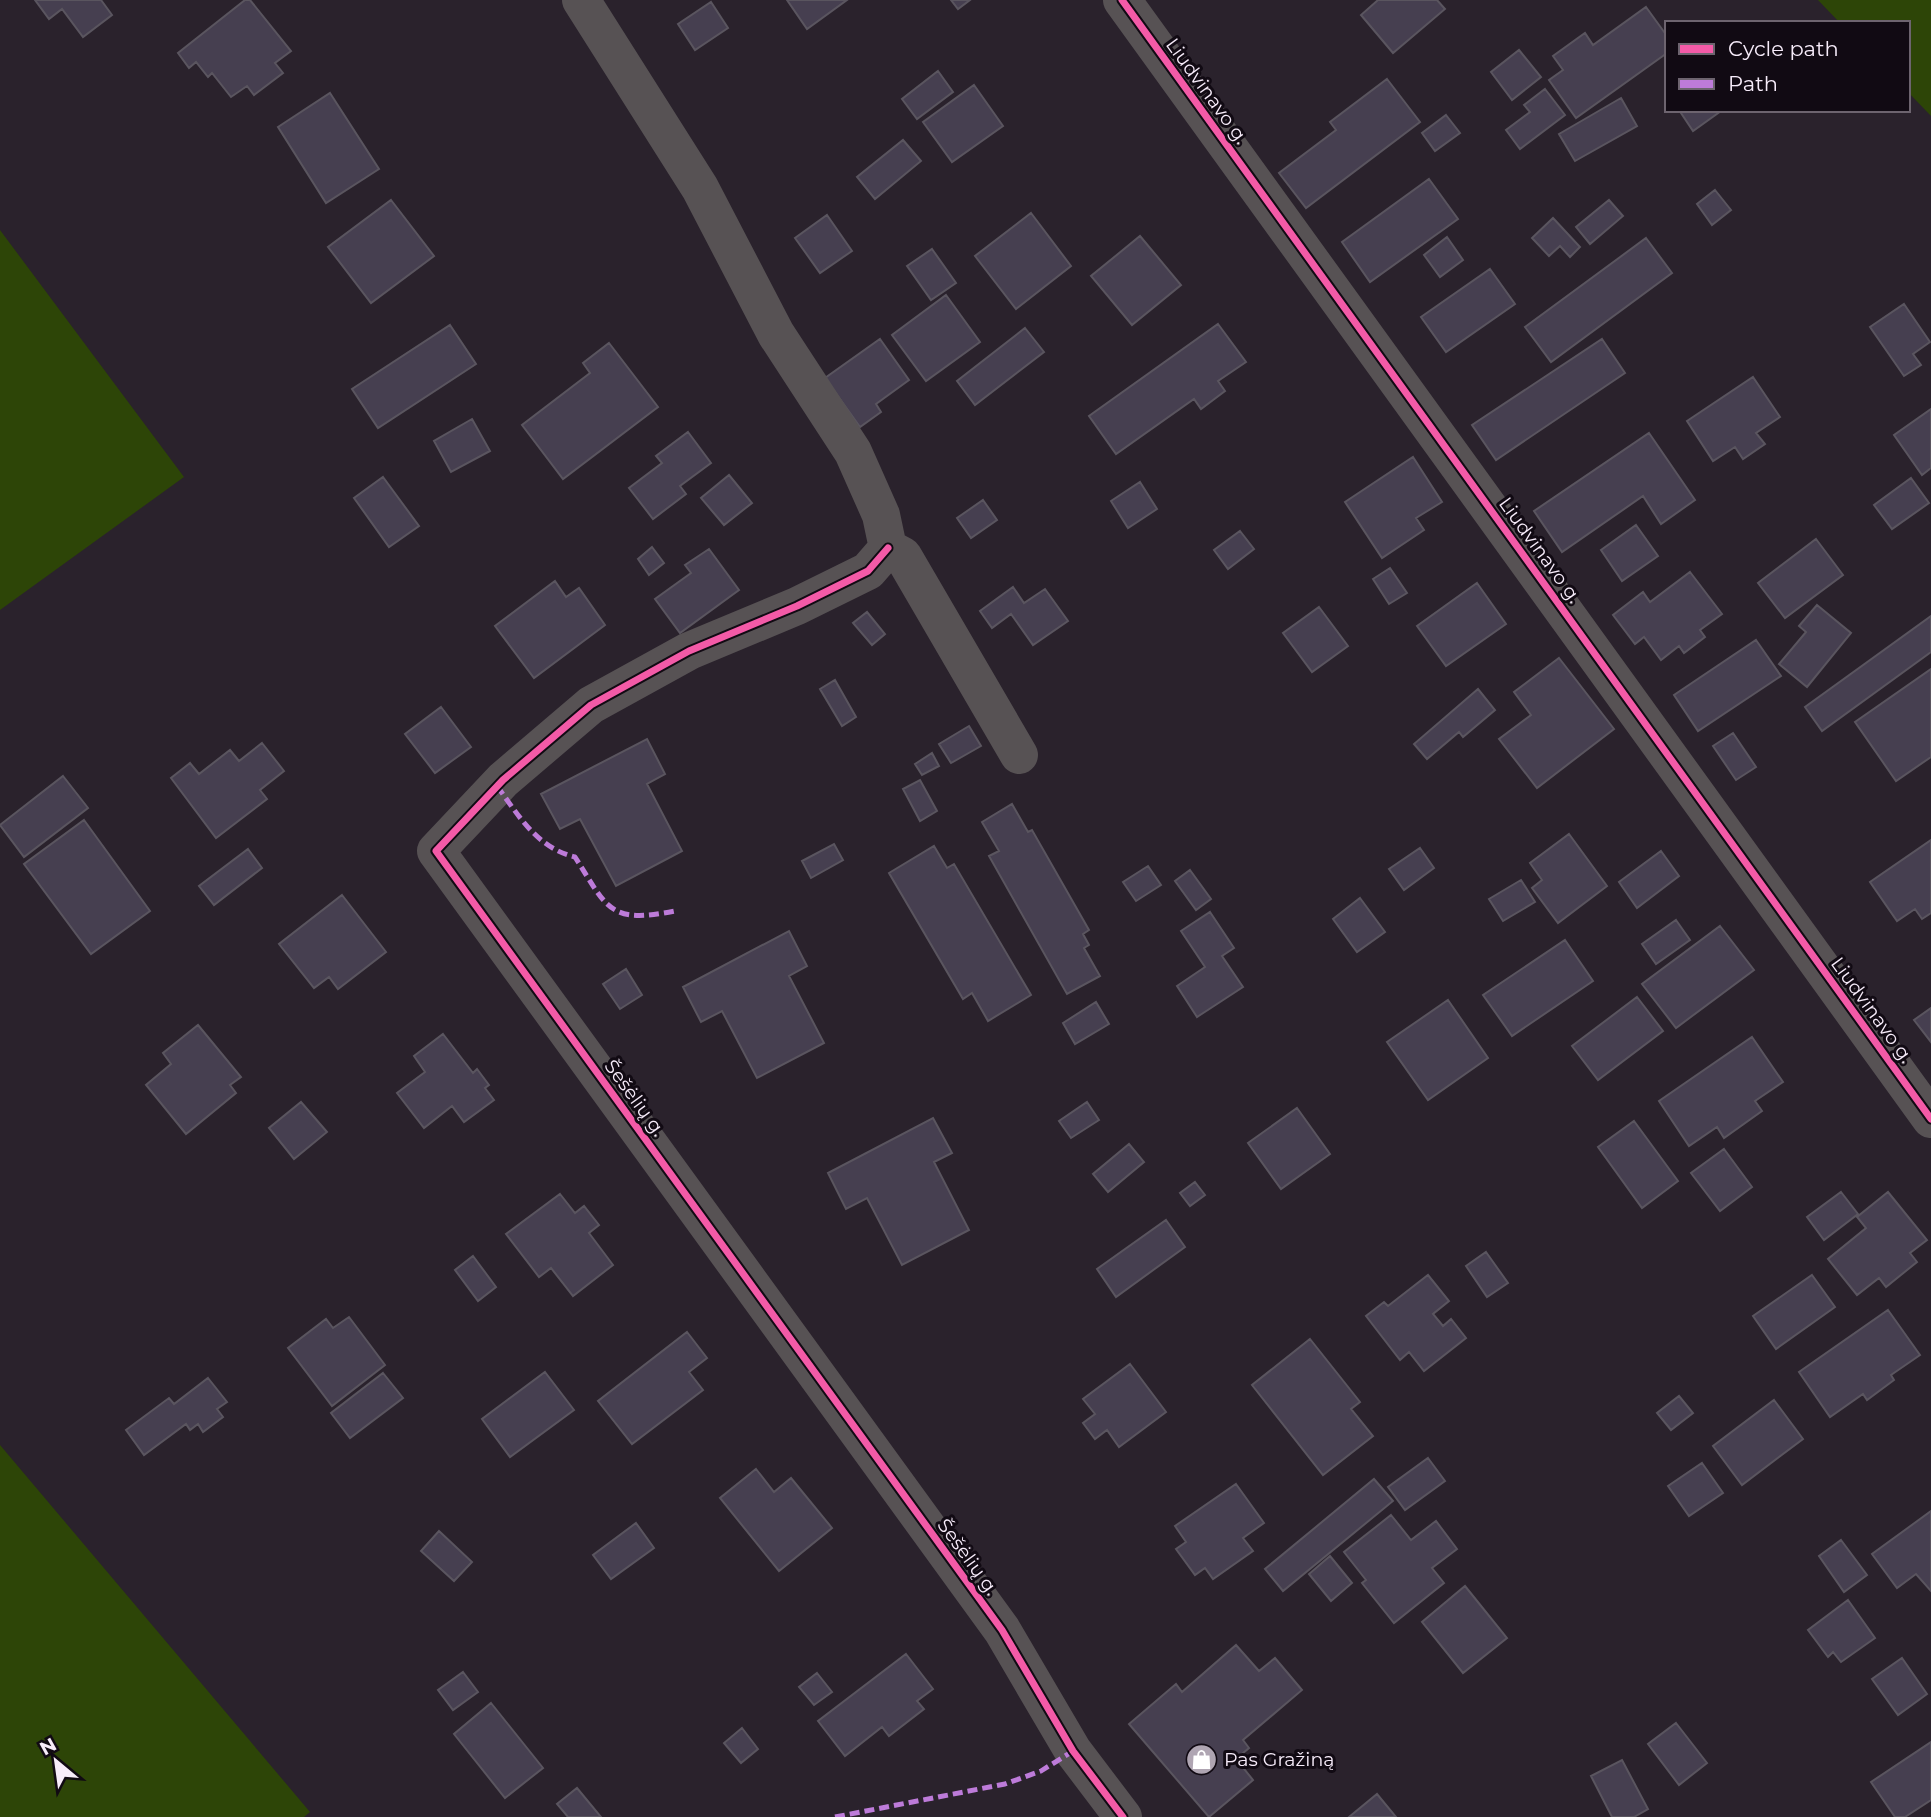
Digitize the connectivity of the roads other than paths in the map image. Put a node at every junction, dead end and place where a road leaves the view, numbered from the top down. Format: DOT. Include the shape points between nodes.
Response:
graph roads {
  1 [pos="581,0"];
  2 [pos="1122,0"];
  3 [pos="888,548"];
  4 [pos="1019,755"];
  5 [pos="1931,1119"];
  6 [pos="1123,1817"];
  1 -- 3 [label="street" via="700,188 776,334 853,452 881,515"];
  2 -- 5 [label="street, Liudvinavo g."];
  3 -- 4 [label="street" via="903,556"];
  3 -- 6 [label="street, Šešėlių g." via="868,571 689,651 591,705 503,780 436,851 1002,1630 1073,1751"];
}
